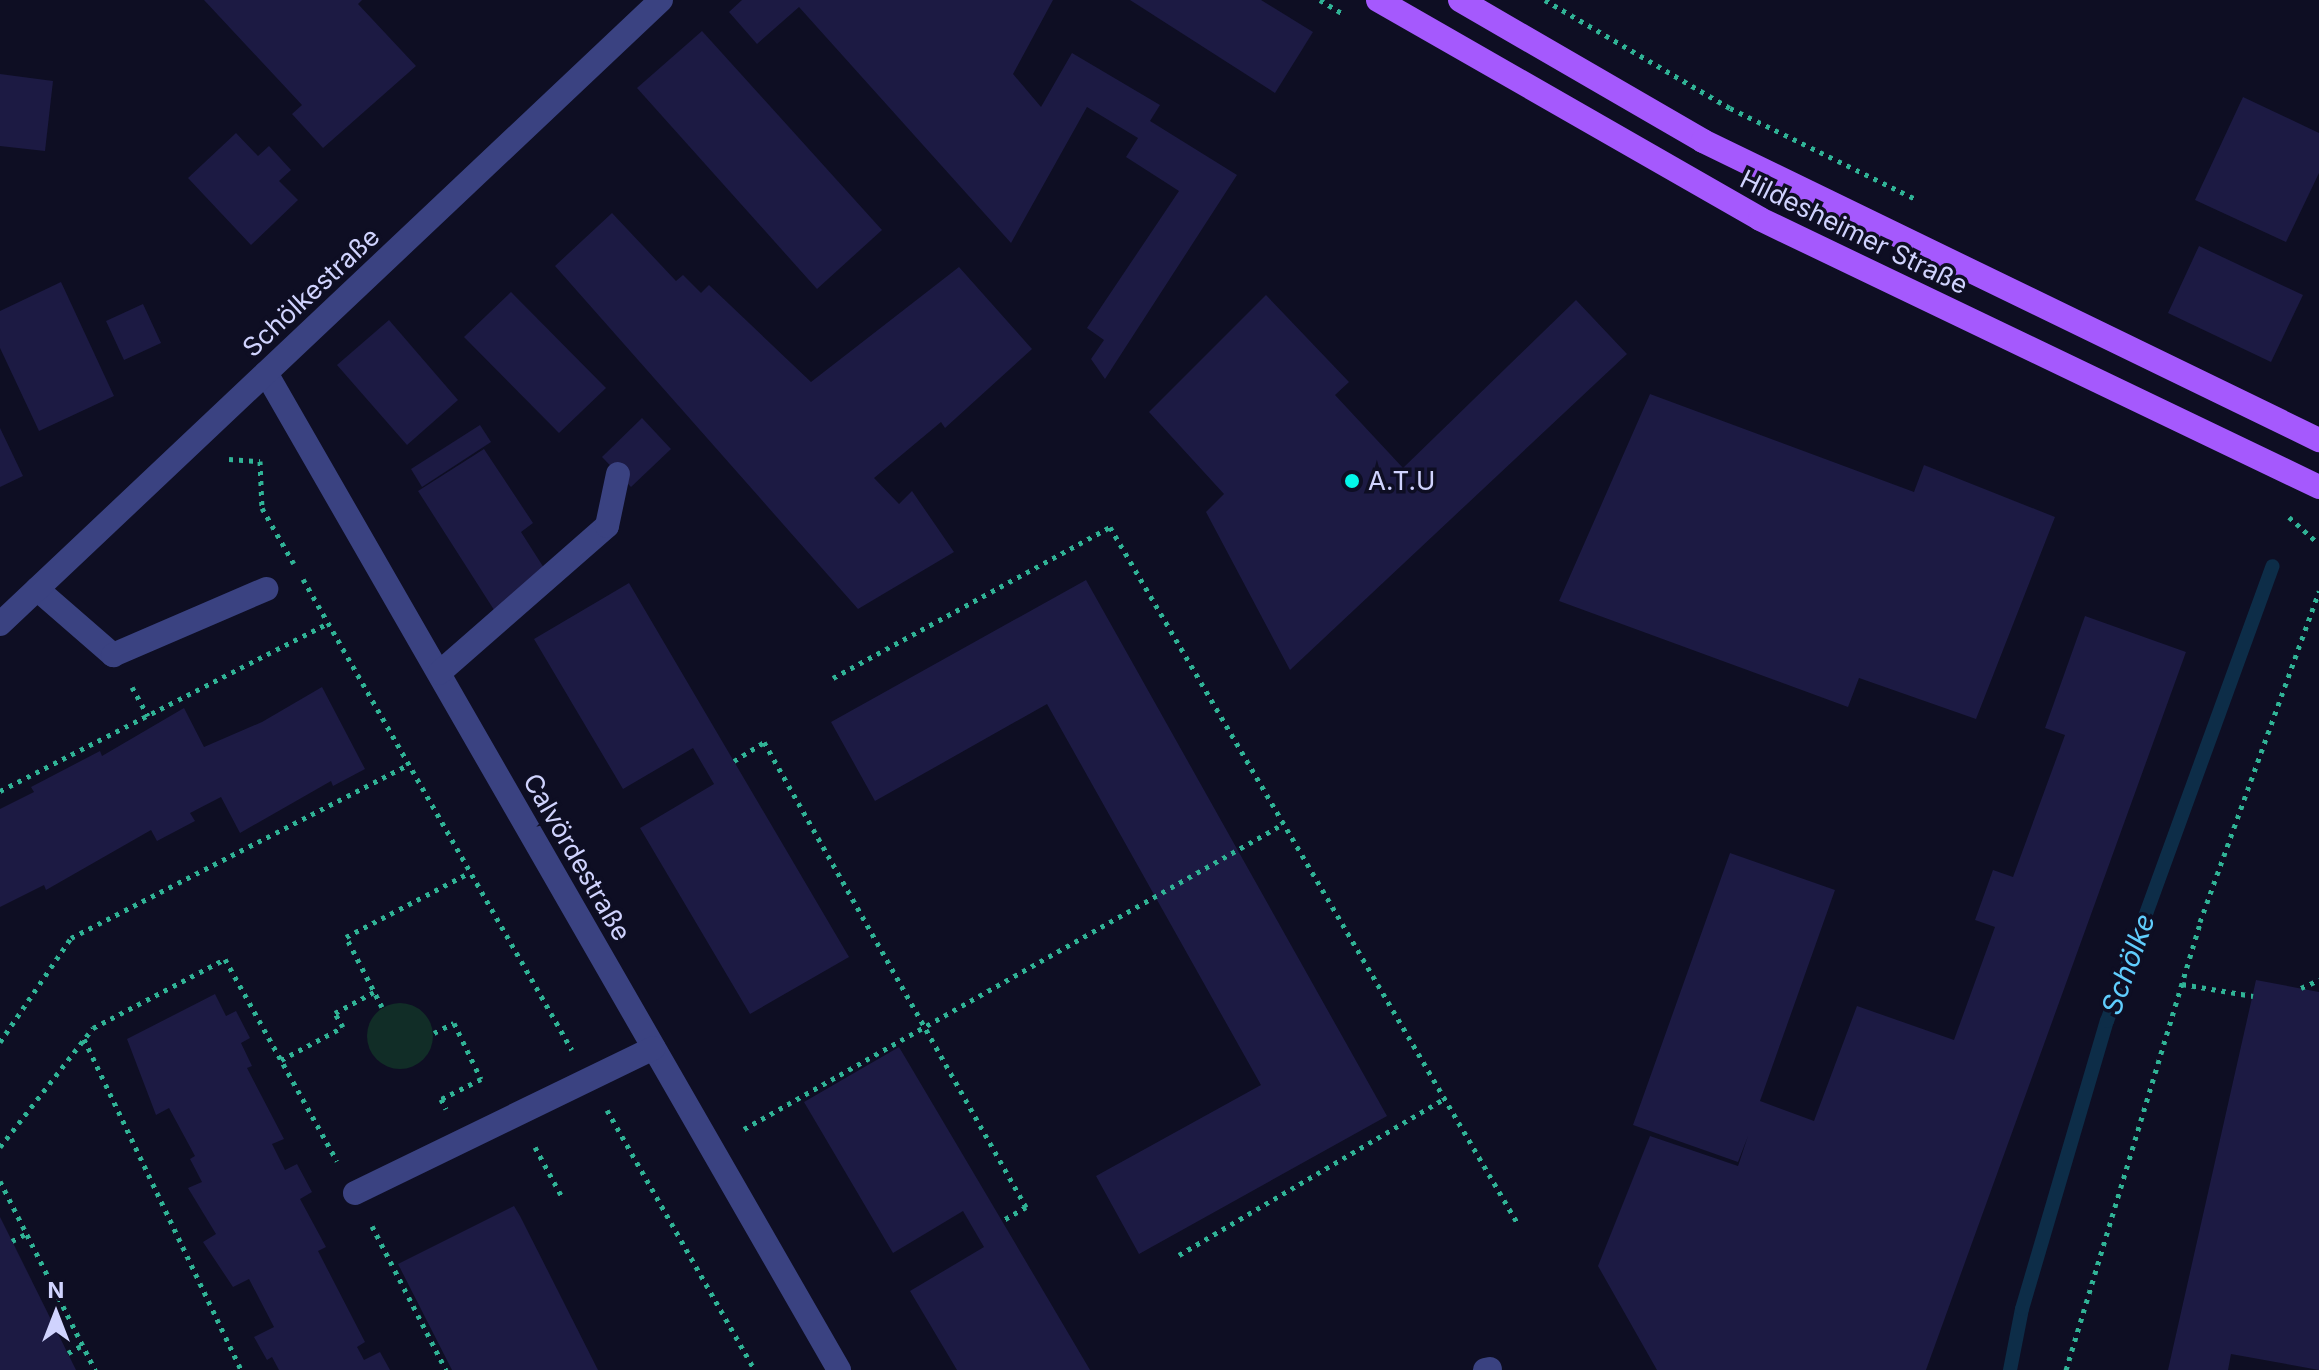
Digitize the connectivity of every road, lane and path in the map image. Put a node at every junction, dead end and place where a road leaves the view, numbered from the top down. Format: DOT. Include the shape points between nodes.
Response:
graph roads {
  1 [pos="661,0"];
  2 [pos="1378,0"];
  3 [pos="1460,0"];
  4 [pos="266,373"];
  5 [pos="2319,440"];
  6 [pos="225,458"];
  7 [pos="618,474"];
  8 [pos="2319,487"];
  9 [pos="37,589"];
  10 [pos="266,589"];
  11 [pos="2319,591"];
  12 [pos="328,623"];
  13 [pos="0,624"];
  14 [pos="439,673"];
  15 [pos="833,678"];
  16 [pos="734,761"];
  17 [pos="407,765"];
  18 [pos="0,791"];
  19 [pos="1283,824"];
  20 [pos="469,873"];
  21 [pos="2319,980"];
  22 [pos="2182,984"];
  23 [pos="2301,988"];
  24 [pos="374,992"];
  25 [pos="2253,996"];
  26 [pos="382,1007"];
  27 [pos="922,1027"];
  28 [pos="434,1033"];
  29 [pos="84,1039"];
  30 [pos="0,1042"];
  31 [pos="654,1048"];
  32 [pos="281,1060"];
  33 [pos="590,1081"];
  34 [pos="1444,1099"];
  35 [pos="518,1115"];
  36 [pos="462,1142"];
  37 [pos="0,1147"];
  38 [pos="712,1148"];
  39 [pos="0,1181"];
  40 [pos="355,1193"];
  41 [pos="561,1195"];
  42 [pos="1002,1221"];
  43 [pos="1518,1224"];
  44 [pos="26,1234"];
  45 [pos="12,1241"];
  46 [pos="1179,1255"];
  47 [pos="83,1345"];
  48 [pos="68,1353"];
  49 [pos="95,1370"];
  50 [pos="241,1370"];
  51 [pos="446,1370"];
  52 [pos="755,1370"];
  53 [pos="839,1370"];
  54 [pos="2066,1370"];
  1 -- 4 [label="street, Schölkestraße"];
  2 -- 8 [label="main road, Hildesheimer Straße" via="1760,219"];
  3 -- 5 [label="main road, Hildesheimer Straße" via="1703,141"];
  4 -- 9 [label="street, Schölkestraße"];
  4 -- 14 [label="street, Calvördestraße"];
  6 -- 12 [label="path" via="260,461 262,508"];
  7 -- 14 [label="street" via="607,526"];
  9 -- 10 [label="street" via="113,655"];
  9 -- 13 [label="street, Schölkestraße"];
  11 -- 22 [label="path"];
  12 -- 17 [label="path"];
  12 -- 18 [label="path"];
  14 -- 31 [label="street, Calvördestraße"];
  15 -- 19 [label="path" via="1110,527"];
  16 -- 27 [label="path" via="764,742"];
  17 -- 20 [label="path"];
  17 -- 30 [label="path" via="71,938"];
  19 -- 27 [label="path"];
  19 -- 34 [label="path"];
  20 -- 24 [label="path" via="346,937"];
  20 -- 33 [label="path"];
  21 -- 23 [label="path"];
  22 -- 25 [label="path"];
  22 -- 54 [label="path"];
  24 -- 26 [label="path"];
  24 -- 32 [label="path" via="335,1013 343,1027"];
  27 -- 38 [label="path"];
  27 -- 42 [label="path" via="1026,1207"];
  28 -- 36 [label="path" via="454,1023 481,1079 441,1099"];
  29 -- 32 [label="path" via="93,1028 225,959"];
  29 -- 37 [label="path"];
  29 -- 50 [label="path"];
  31 -- 33 [label="street"];
  31 -- 38 [label="street, Calvördestraße"];
  32 -- 40 [label="path"];
  33 -- 35 [label="street"];
  33 -- 52 [label="path"];
  34 -- 43 [label="path"];
  34 -- 46 [label="path"];
  35 -- 36 [label="street"];
  35 -- 41 [label="path"];
  36 -- 40 [label="street"];
  38 -- 53 [label="street, Calvördestraße"];
  39 -- 44 [label="path"];
  40 -- 51 [label="path"];
  44 -- 45 [label="path"];
  44 -- 47 [label="path"];
  47 -- 48 [label="path"];
  47 -- 49 [label="path"];
}
